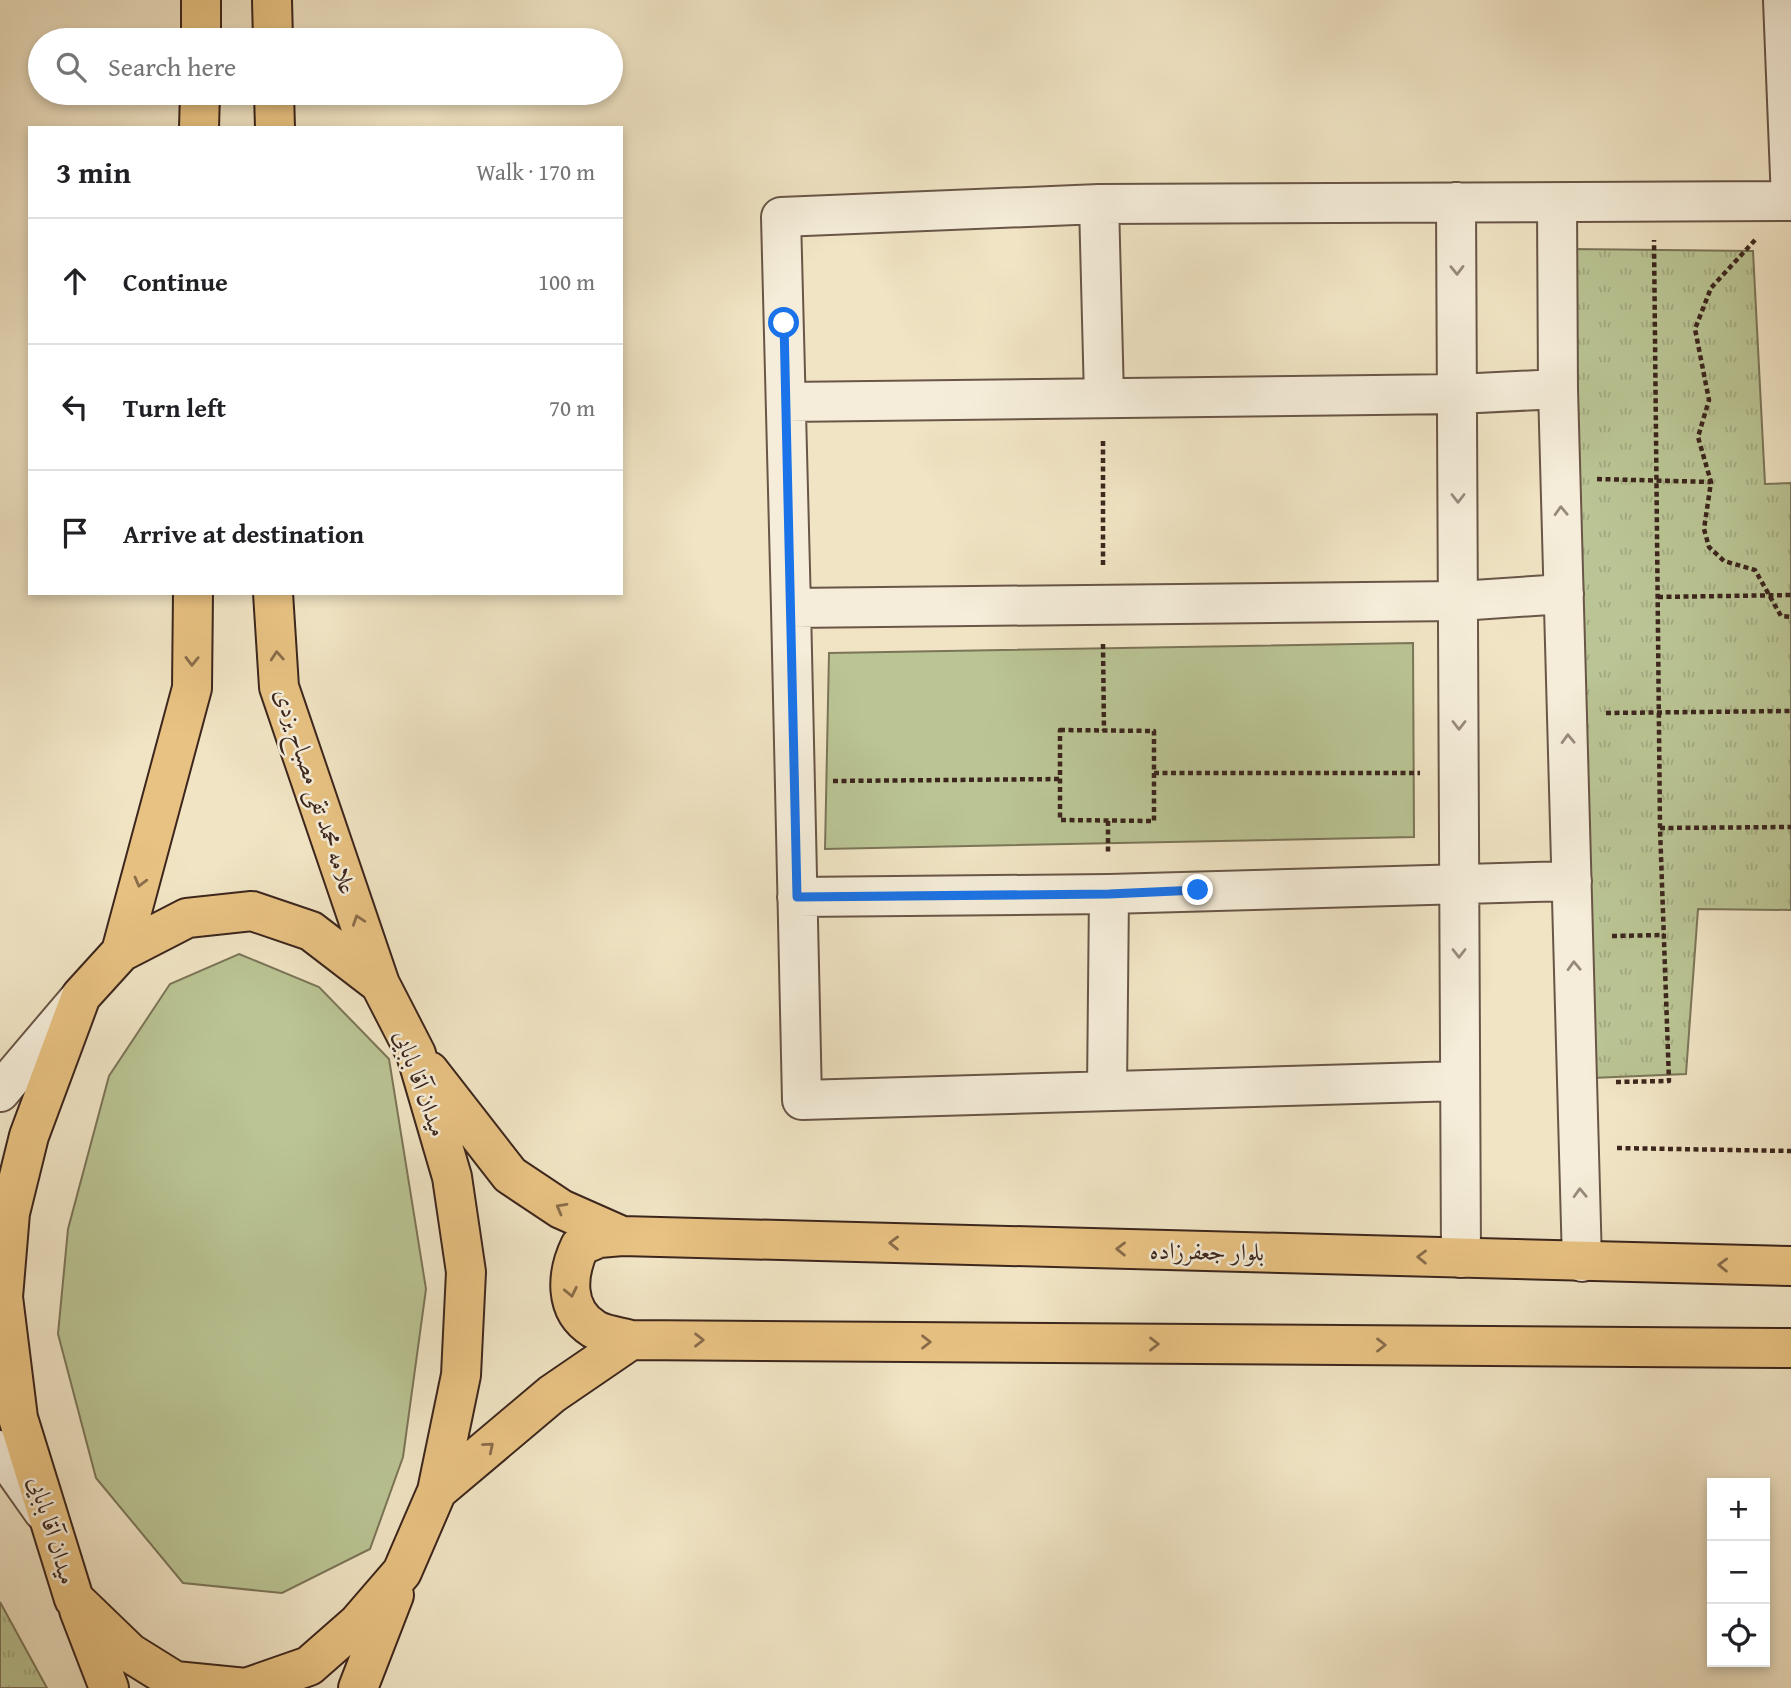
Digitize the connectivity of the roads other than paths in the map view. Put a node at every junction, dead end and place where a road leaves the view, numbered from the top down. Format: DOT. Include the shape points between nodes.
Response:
graph roads {
  1 [pos="201,0"];
  2 [pos="272,0"];
  3 [pos="1783,0"];
  4 [pos="201,28"];
  5 [pos="273,28"];
  6 [pos="200,105"];
  7 [pos="274,105"];
  8 [pos="200,126"];
  9 [pos="275,126"];
  10 [pos="1791,201"];
  11 [pos="1456,202"];
  12 [pos="1099,204"];
  13 [pos="1558,204"];
  14 [pos="1791,215"];
  15 [pos="1558,389"];
  16 [pos="1458,394"];
  17 [pos="1104,397"];
  18 [pos="786,402"];
  19 [pos="1564,594"];
  20 [pos="193,595"];
  21 [pos="273,595"];
  22 [pos="1459,601"];
  23 [pos="791,608"];
  24 [pos="1572,881"];
  25 [pos="1459,885"];
  26 [pos="1109,894"];
  27 [pos="797,897"];
  28 [pos="121,952"];
  29 [pos="380,984"];
  30 [pos="81,996"];
  31 [pos="416,1054"];
  32 [pos="1460,1081"];
  33 [pos="1107,1090"];
  34 [pos="0,1092"];
  35 [pos="622,1236"];
  36 [pos="1461,1258"];
  37 [pos="1582,1262"];
  38 [pos="1791,1266"];
  39 [pos="631,1340"];
  40 [pos="1791,1348"];
  41 [pos="0,1450"];
  42 [pos="437,1491"];
  43 [pos="52,1525"];
  44 [pos="402,1572"];
  45 [pos="74,1599"];
  46 [pos="109,1688"];
  47 [pos="358,1688"];
  1 -- 4 [label="main road"];
  2 -- 5 [label="main road"];
  3 -- 10 [label="street"];
  6 -- 8 [label="main road"];
  7 -- 9 [label="main road"];
  10 -- 13 [label="street"];
  10 -- 14 [label="street"];
  11 -- 12 [label="street"];
  11 -- 13 [label="street"];
  11 -- 16 [label="street, one-way"];
  12 -- 17 [label="street"];
  12 -- 18 [label="street" via="781,217"];
  13 -- 15 [label="street"];
  15 -- 16 [label="street"];
  19 -- 15 [label="street, one-way"];
  16 -- 17 [label="street"];
  16 -- 22 [label="street, one-way"];
  17 -- 18 [label="street"];
  18 -- 23 [label="street"];
  19 -- 22 [label="street"];
  24 -- 19 [label="street, one-way"];
  20 -- 28 [label="main road, one-way" via="191,688"];
  29 -- 21 [label="main road, علامه محمد تقی مصباح یزدی, one-way" via="279,687"];
  22 -- 23 [label="street"];
  22 -- 25 [label="street, one-way"];
  23 -- 27 [label="street"];
  24 -- 25 [label="street"];
  37 -- 24 [label="street, one-way"];
  25 -- 26 [label="street"];
  25 -- 32 [label="street, one-way"];
  26 -- 27 [label="street"];
  26 -- 33 [label="street"];
  27 -- 33 [label="street" via="802,1100"];
  28 -- 29 [label="main road, میدان آقا بابایی" via="187,918 252,911 311,931"];
  28 -- 30 [label="main road, میدان آقا بابایی"];
  29 -- 31 [label="main road, میدان آقا بابایی"];
  30 -- 34 [label="street"];
  30 -- 43 [label="main road, میدان آقا بابایی" via="29,1136 10,1213 3,1297 18,1418"];
  35 -- 31 [label="main road, one-way" via="561,1209 510,1175"];
  31 -- 42 [label="main road, میدان آقا بابایی" via="452,1177 466,1272 461,1375"];
  32 -- 33 [label="street"];
  32 -- 36 [label="street"];
  36 -- 35 [label="main road, بلوار جعفرزاده, one-way"];
  35 -- 39 [label="main road, one-way" via="580,1245 568,1284 575,1308 594,1329"];
  36 -- 37 [label="main road, بلوار جعفرزاده"];
  38 -- 37 [label="main road, بلوار جعفرزاده, one-way"];
  39 -- 40 [label="main road, one-way"];
  42 -- 39 [label="main road, one-way" via="552,1394"];
  41 -- 43 [label="street"];
  42 -- 44 [label="main road, میدان آقا بابایی"];
  43 -- 45 [label="main road, میدان آقا بابایی"];
  44 -- 45 [label="main road, میدان آقا بابایی" via="358,1623 309,1666 246,1688 175,1681 130,1653"];
  44 -- 47 [label="main road"];
  45 -- 46 [label="main road"];
}
